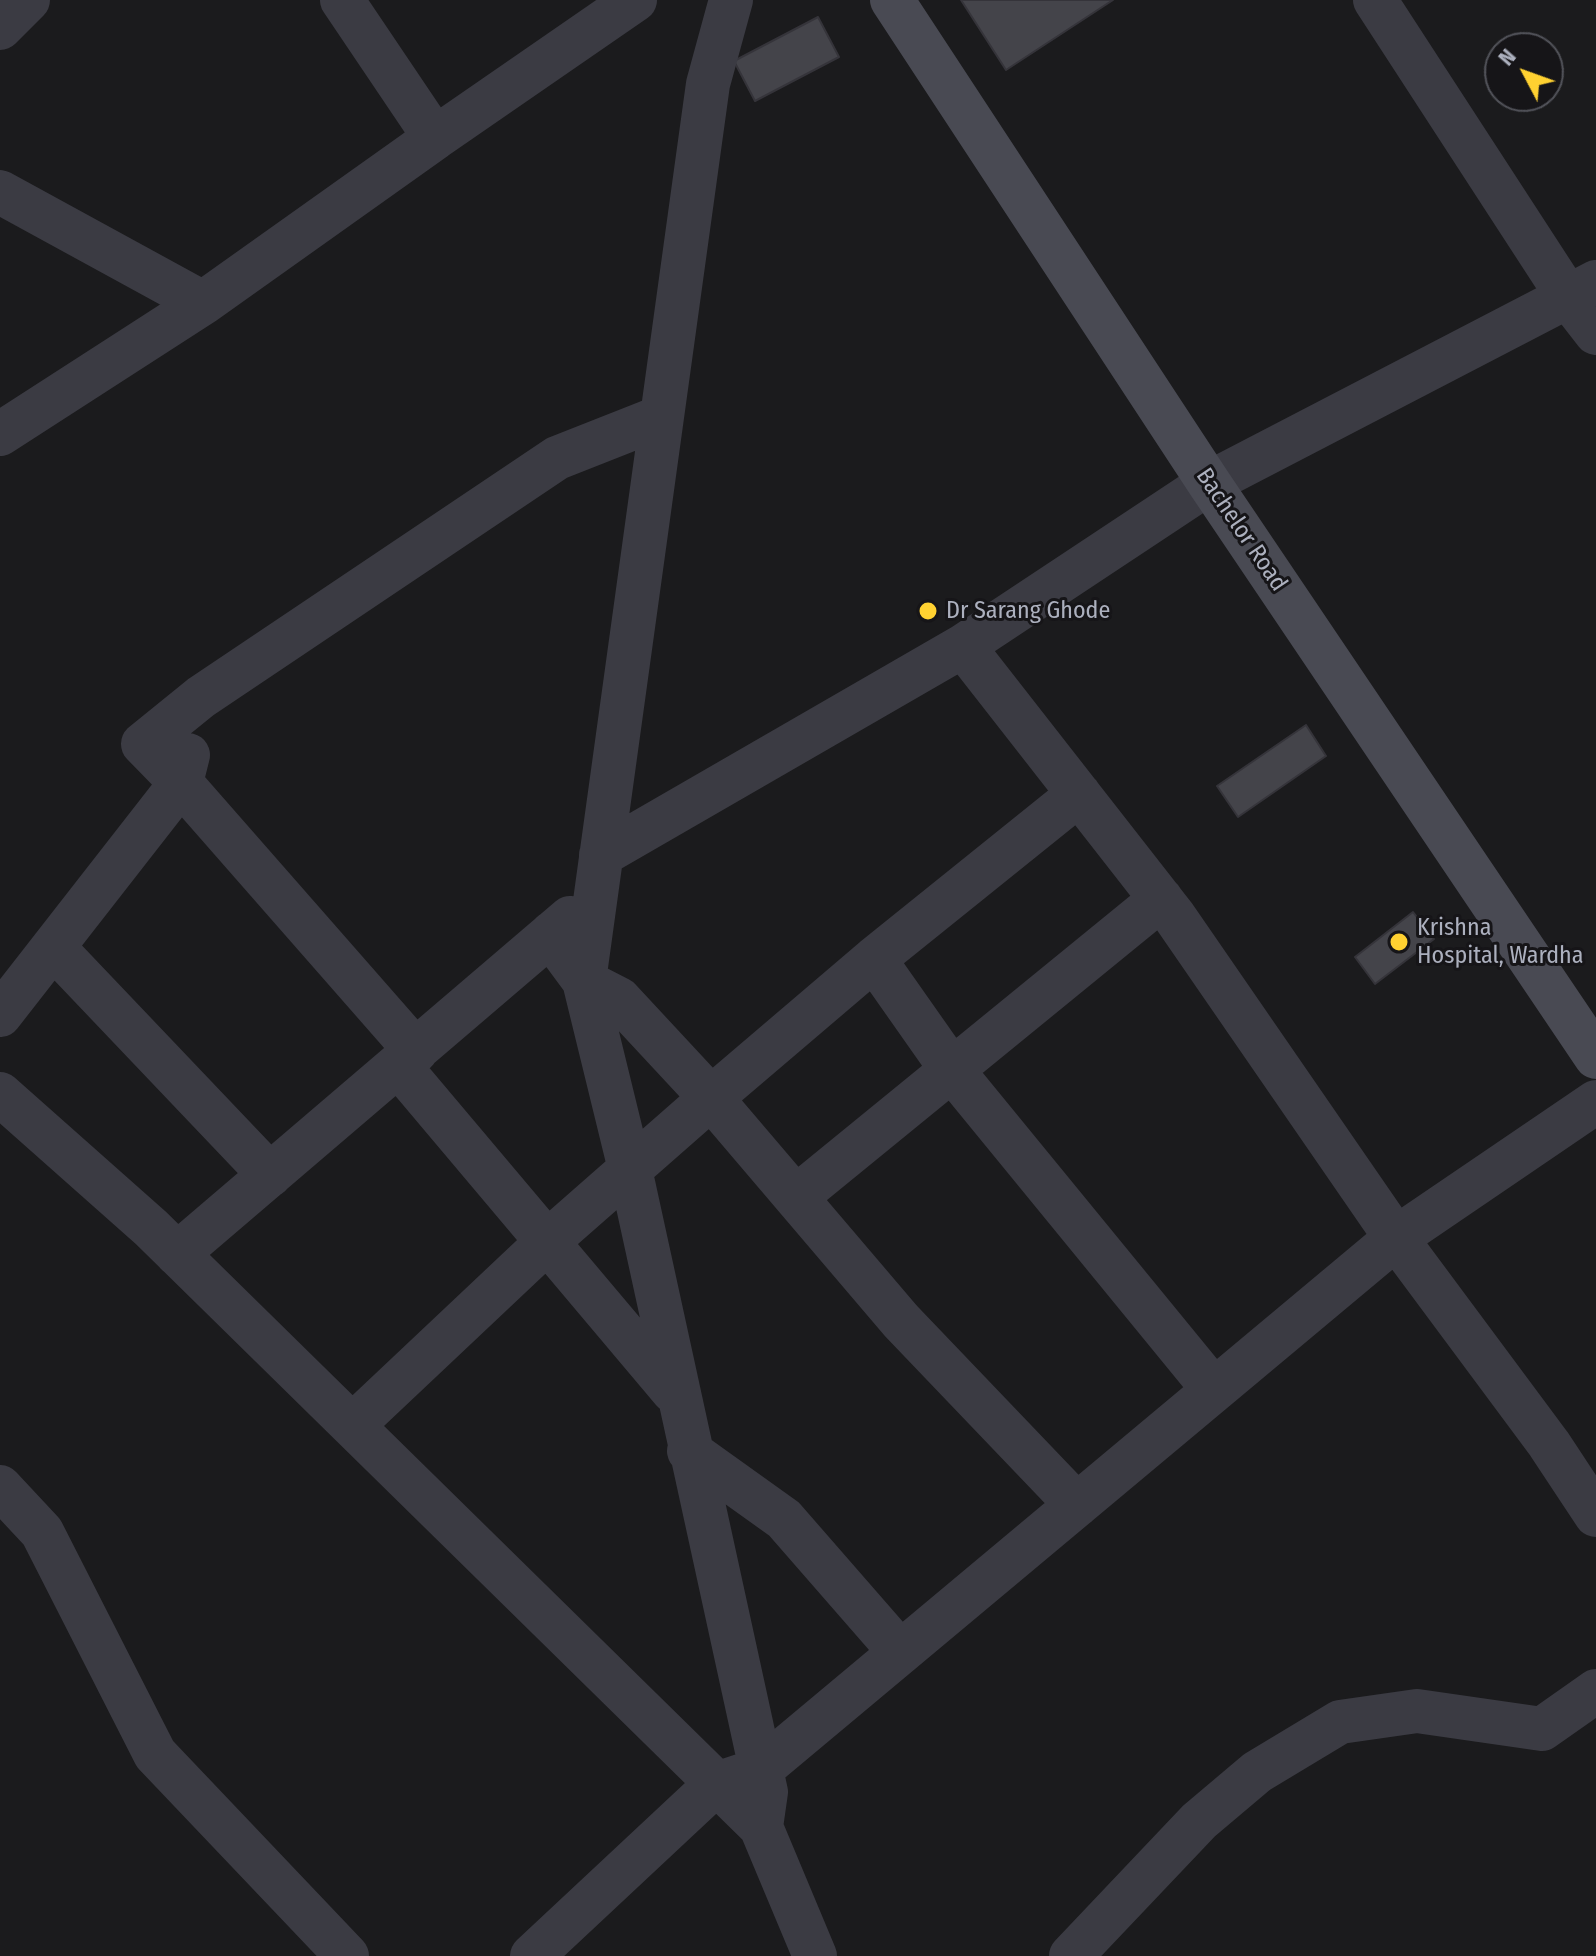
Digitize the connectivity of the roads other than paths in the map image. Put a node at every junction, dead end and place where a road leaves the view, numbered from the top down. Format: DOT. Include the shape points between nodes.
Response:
graph roads {
  1 [pos="28,0"];
  2 [pos="342,0"];
  3 [pos="635,0"];
  4 [pos="731,0"];
  5 [pos="892,0"];
  6 [pos="1375,0"];
  7 [pos="0,28"];
  8 [pos="435,138"];
  9 [pos="0,192"];
  10 [pos="1582,289"];
  11 [pos="203,303"];
  12 [pos="1596,333"];
  13 [pos="661,417"];
  14 [pos="0,434"];
  15 [pos="1209,483"];
  16 [pos="963,646"];
  17 [pos="181,783"];
  18 [pos="1079,794"];
  19 [pos="598,876"];
  20 [pos="1161,899"];
  21 [pos="551,934"];
  22 [pos="53,947"];
  23 [pos="874,959"];
  24 [pos="584,981"];
  25 [pos="0,1015"];
  26 [pos="1596,1057"];
  27 [pos="407,1059"];
  28 [pos="952,1070"];
  29 [pos="0,1094"];
  30 [pos="711,1098"];
  31 [pos="1596,1102"];
  32 [pos="630,1169"];
  33 [pos="270,1175"];
  34 [pos="796,1197"];
  35 [pos="1396,1238"];
  36 [pos="547,1242"];
  37 [pos="177,1254"];
  38 [pos="1214,1390"];
  39 [pos="677,1396"];
  40 [pos="353,1425"];
  41 [pos="689,1451"];
  42 [pos="0,1487"];
  43 [pos="1077,1505"];
  44 [pos="1596,1515"];
  45 [pos="900,1652"];
  46 [pos="1596,1691"];
  47 [pos="761,1769"];
  48 [pos="716,1784"];
  49 [pos="761,1827"];
  50 [pos="347,1956"];
  51 [pos="532,1956"];
  52 [pos="815,1956"];
  53 [pos="1071,1956"];
  1 -- 7 [label="street"];
  2 -- 8 [label="street"];
  3 -- 8 [label="street"];
  4 -- 13 [label="street" via="708,84"];
  5 -- 15 [label="main road, Bachelor Road"];
  6 -- 10 [label="street"];
  8 -- 11 [label="street"];
  9 -- 11 [label="street"];
  10 -- 12 [label="street"];
  10 -- 15 [label="street"];
  11 -- 14 [label="street"];
  13 -- 17 [label="street" via="557,458 201,697 143,744"];
  13 -- 19 [label="street"];
  15 -- 16 [label="street"];
  15 -- 26 [label="main road, Bachelor Road"];
  16 -- 18 [label="street"];
  16 -- 19 [label="street"];
  17 -- 22 [label="street"];
  17 -- 27 [label="street"];
  18 -- 20 [label="street"];
  18 -- 23 [label="street"];
  19 -- 21 [label="street"];
  19 -- 24 [label="street"];
  20 -- 28 [label="street"];
  20 -- 35 [label="street"];
  21 -- 24 [label="street"];
  21 -- 27 [label="street"];
  22 -- 25 [label="street"];
  22 -- 33 [label="street"];
  23 -- 28 [label="street"];
  23 -- 30 [label="street"];
  24 -- 30 [label="street" via="619,999"];
  24 -- 32 [label="street"];
  27 -- 33 [label="street"];
  27 -- 36 [label="street"];
  28 -- 34 [label="street"];
  28 -- 38 [label="street"];
  29 -- 37 [label="street"];
  30 -- 32 [label="street"];
  30 -- 34 [label="street"];
  31 -- 35 [label="street"];
  32 -- 36 [label="street"];
  32 -- 39 [label="street"];
  33 -- 37 [label="street"];
  34 -- 43 [label="street" via="901,1321"];
  35 -- 38 [label="street"];
  35 -- 44 [label="street"];
  36 -- 39 [label="street"];
  36 -- 40 [label="street"];
  37 -- 40 [label="street"];
  38 -- 43 [label="street"];
  39 -- 41 [label="street"];
  40 -- 48 [label="street"];
  41 -- 45 [label="street" via="784,1519"];
  41 -- 47 [label="street"];
  42 -- 50 [label="street" via="42,1532 155,1754"];
  43 -- 45 [label="street"];
  45 -- 47 [label="street"];
  46 -- 53 [label="street" via="1542,1729 1417,1711 1340,1722 1257,1772 1199,1821"];
  47 -- 48 [label="street"];
  47 -- 49 [label="street" via="766,1792"];
  48 -- 49 [label="street"];
  48 -- 51 [label="street"];
  49 -- 52 [label="street"];
}
